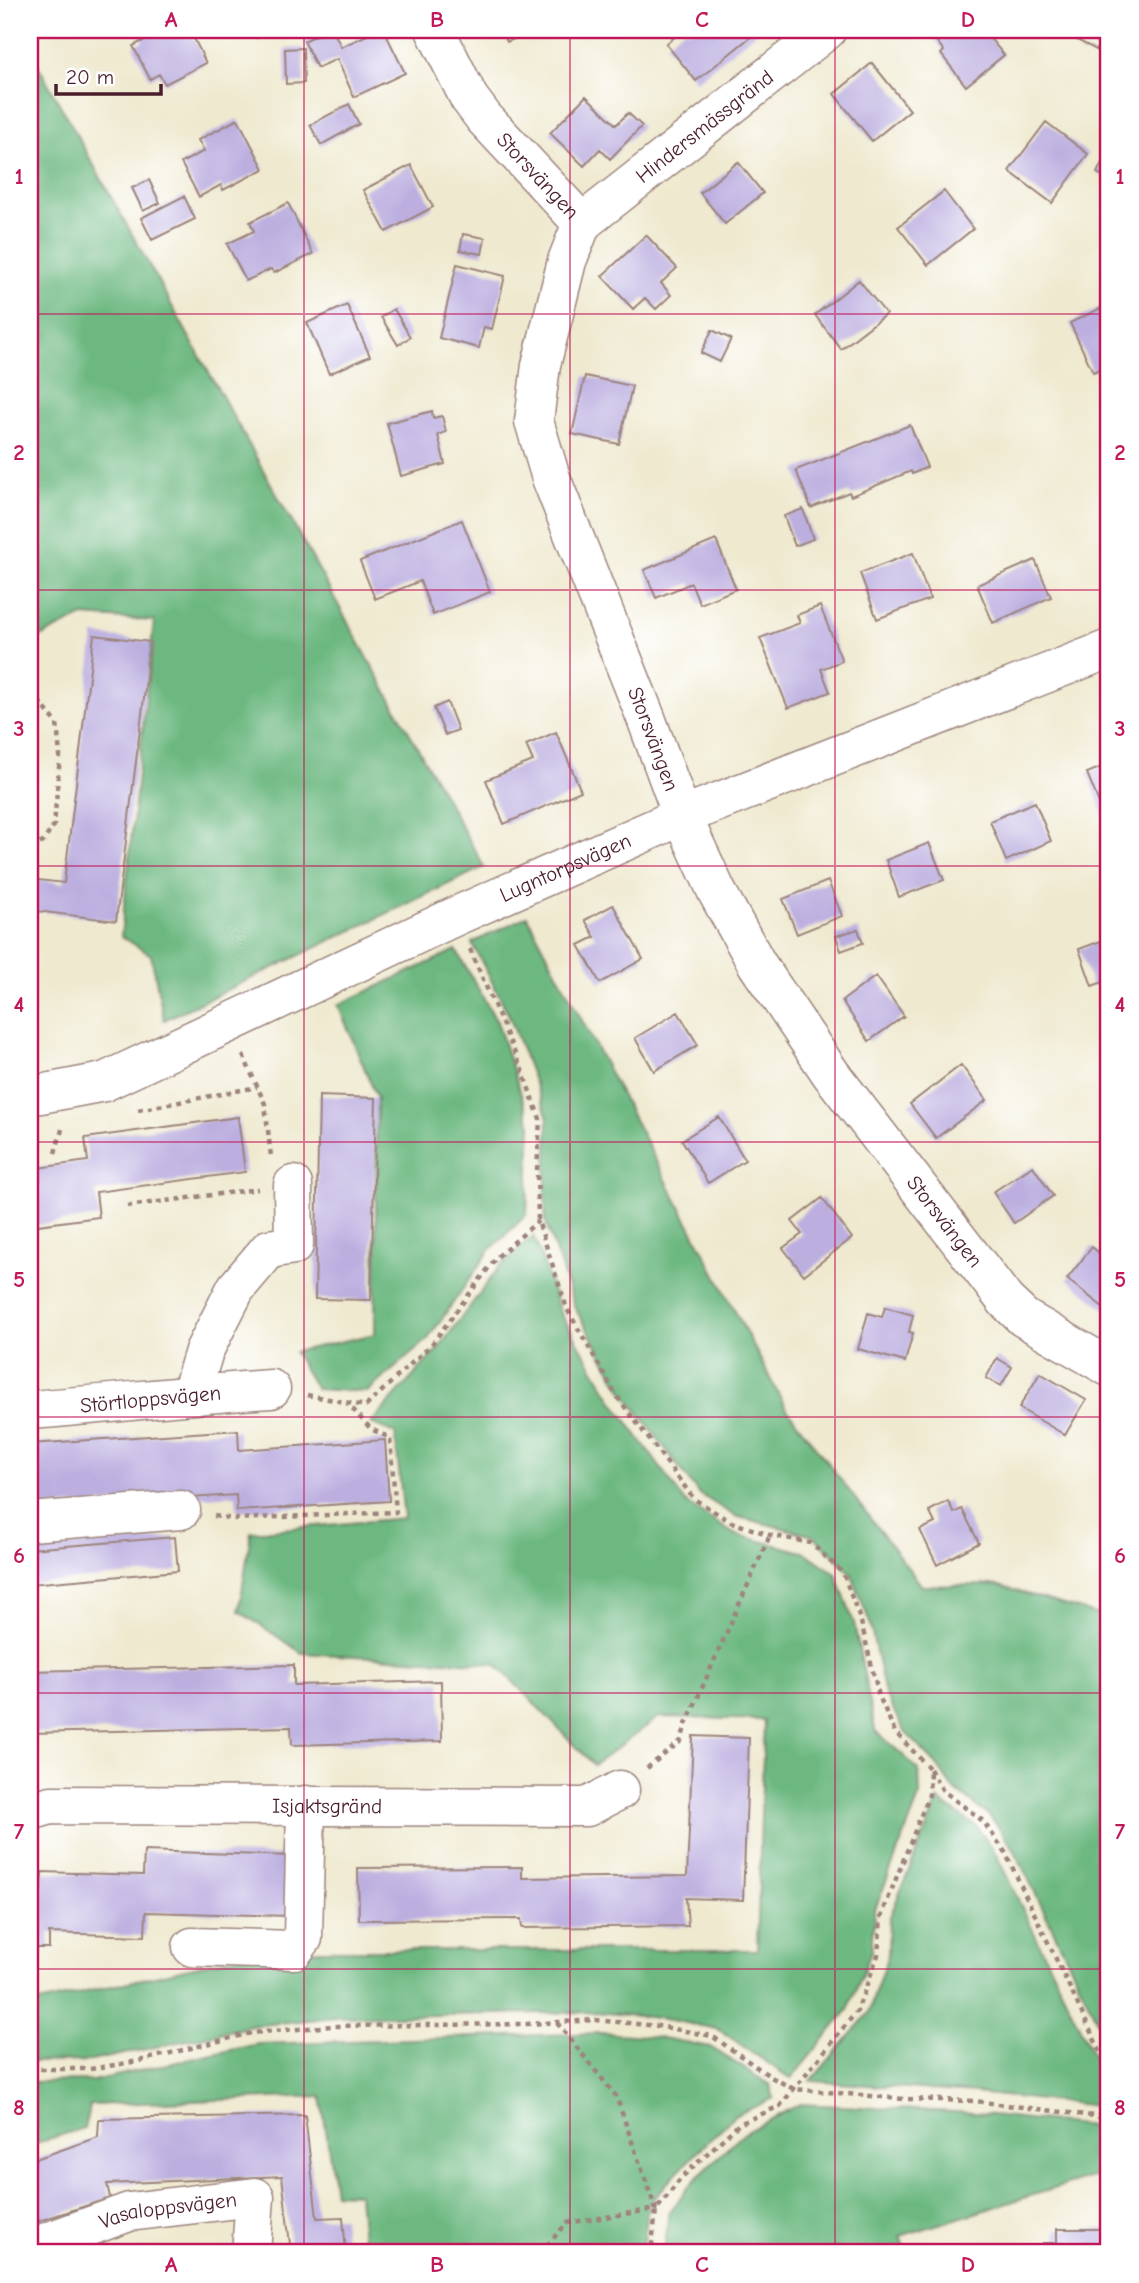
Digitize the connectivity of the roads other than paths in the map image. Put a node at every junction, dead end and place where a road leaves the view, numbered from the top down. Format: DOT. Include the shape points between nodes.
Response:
graph roads {
  1 [pos="435,30"];
  2 [pos="827,30"];
  3 [pos="582,223"];
  4 [pos="1109,649"];
  5 [pos="682,816"];
  6 [pos="30,1096"];
  7 [pos="282,1175"];
  8 [pos="1109,1367"];
  9 [pos="271,1389"];
  10 [pos="191,1394"];
  11 [pos="30,1410"];
  12 [pos="181,1510"];
  13 [pos="30,1522"];
  14 [pos="620,1790"];
  15 [pos="306,1805"];
  16 [pos="30,1811"];
  17 [pos="192,1947"];
  18 [pos="30,2248"];
  19 [pos="251,2253"];
  1 -- 3 [label="street, Storsvängen" via="468,98"];
  2 -- 3 [label="street, Hindersmässgränd"];
  3 -- 5 [label="street, Storsvängen" via="567,261 541,365 534,421 551,478"];
  4 -- 5 [label="street, Lugntorpsvägen"];
  5 -- 6 [label="street, Lugntorpsvägen" via="456,916 104,1082"];
  5 -- 8 [label="street, Storsvängen" via="757,964 831,1074 956,1237 1024,1318"];
  7 -- 10 [label="street" via="293,1245 269,1249 236,1288 204,1351"];
  9 -- 10 [label="street, Störtloppsvägen"];
  10 -- 11 [label="street, Störtloppsvägen"];
  12 -- 13 [label="street"];
  14 -- 15 [label="street, Isjaktsgränd" via="587,1807"];
  15 -- 16 [label="street, Isjaktsgränd" via="51,1805"];
  15 -- 17 [label="street" via="303,1938 294,1950"];
  18 -- 19 [label="street, Vasaloppsvägen" via="129,2212 254,2197"];
}
